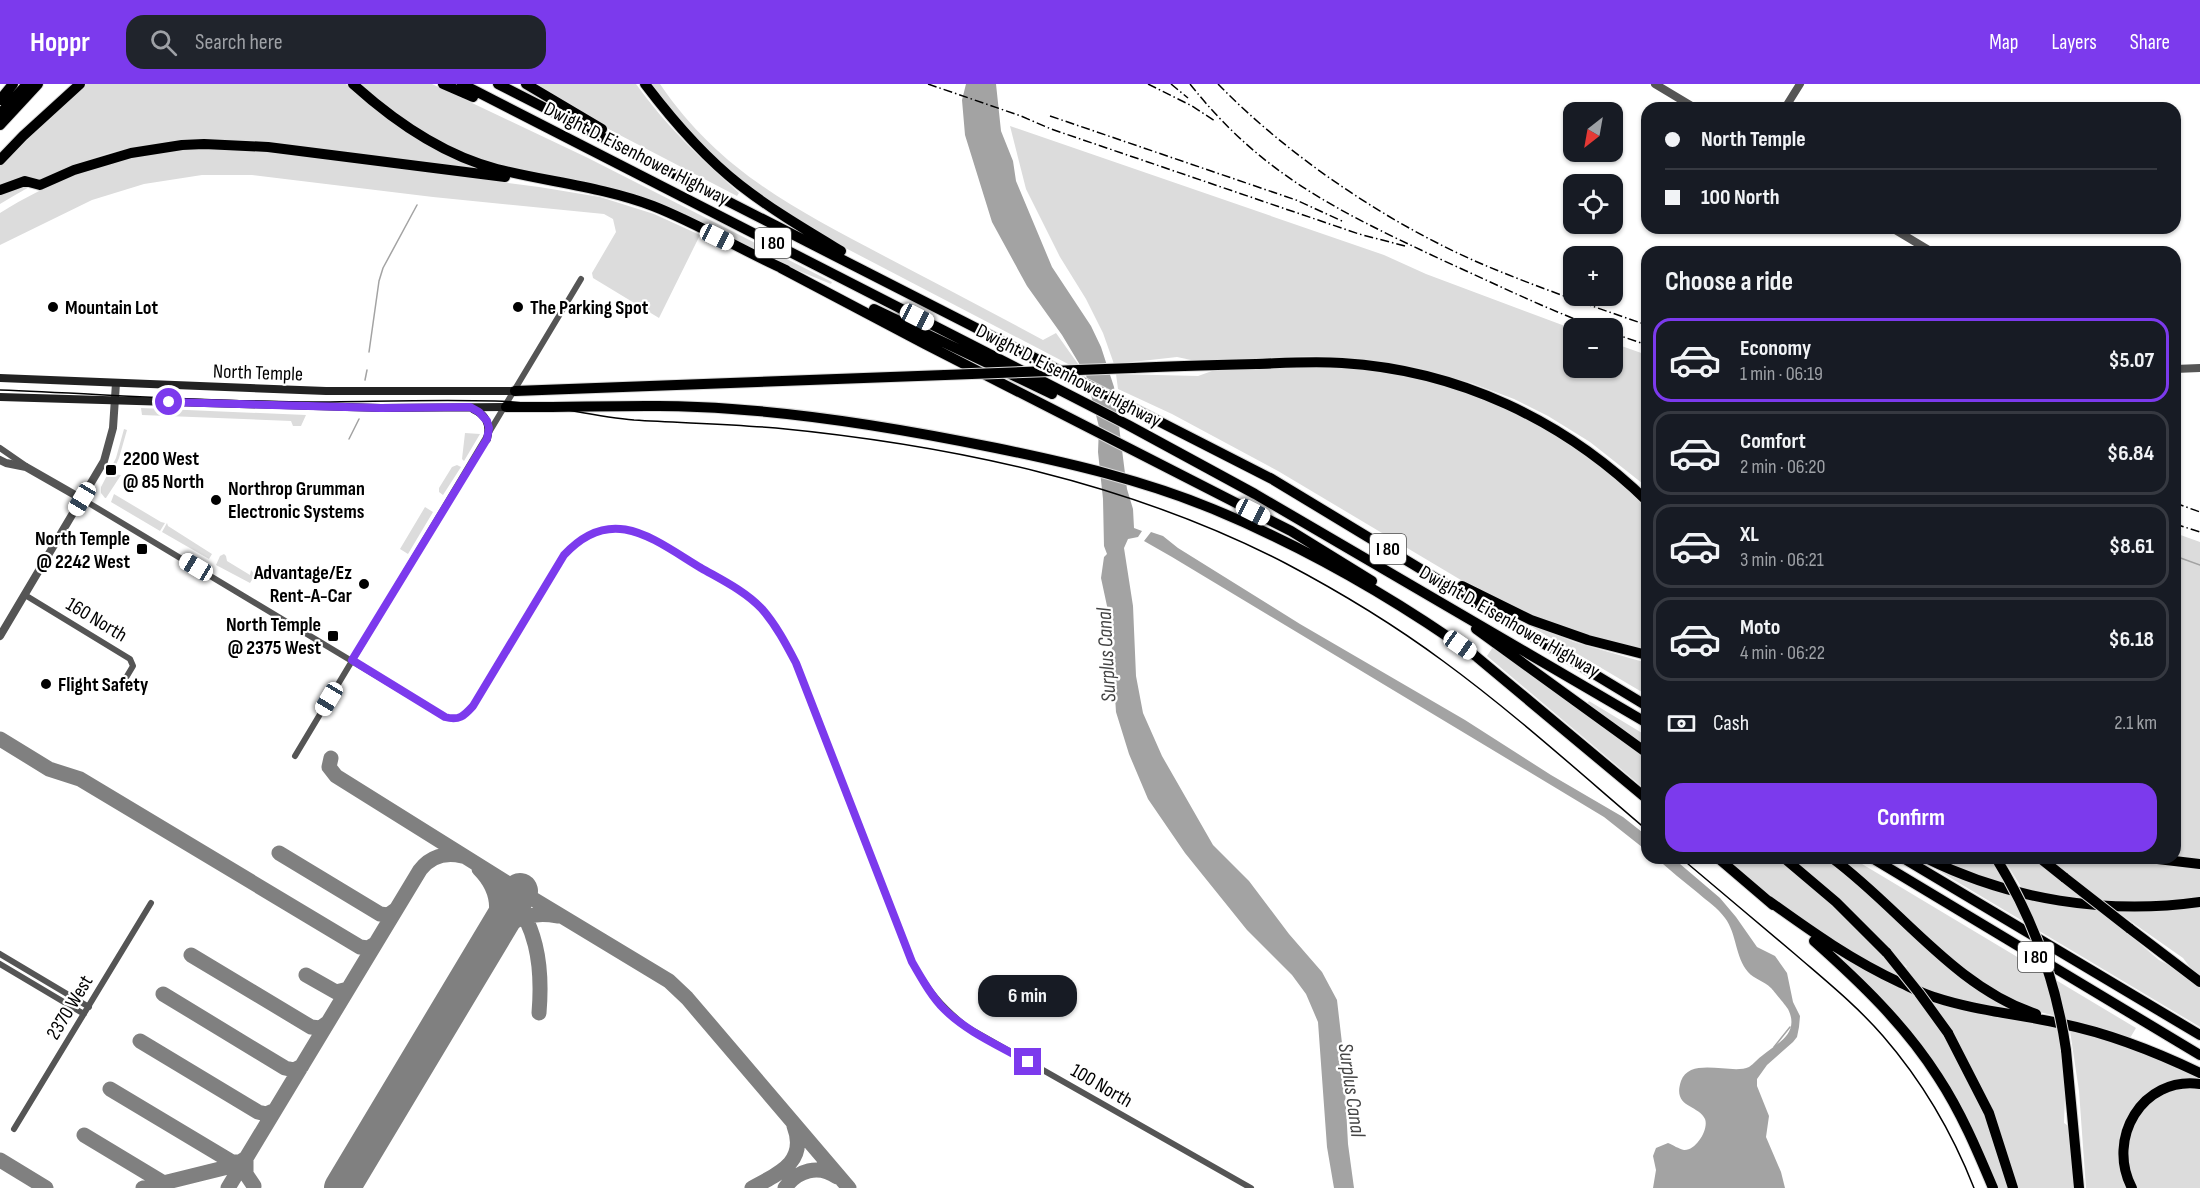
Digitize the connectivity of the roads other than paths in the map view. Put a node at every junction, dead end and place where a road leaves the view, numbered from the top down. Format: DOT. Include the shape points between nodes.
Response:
graph roads {
  1 [pos="13,84"];
  2 [pos="27,84"];
  3 [pos="38,84"];
  4 [pos="80,84"];
  5 [pos="352,84"];
  6 [pos="443,84"];
  7 [pos="462,84"];
  8 [pos="498,84"];
  9 [pos="526,84"];
  10 [pos="645,84"];
  11 [pos="1655,84"];
  12 [pos="1800,84"];
  13 [pos="0,100"];
  14 [pos="1685,102"];
  15 [pos="1789,102"];
  16 [pos="0,114"];
  17 [pos="0,125"];
  18 [pos="560,134"];
  19 [pos="0,160"];
  20 [pos="682,177"];
  21 [pos="577,185"];
  22 [pos="0,190"];
  23 [pos="1902,234"];
  24 [pos="1922,246"];
  25 [pos="781,268"];
  26 [pos="581,279"];
  27 [pos="918,297"];
  28 [pos="2200,368"];
  29 [pos="2181,369"];
  30 [pos="0,378"];
  31 [pos="116,383"];
  32 [pos="514,391"];
  33 [pos="0,397"];
  34 [pos="116,400"];
  35 [pos="1084,403"];
  36 [pos="470,407"];
  37 [pos="506,407"];
  38 [pos="487,439"];
  39 [pos="0,447"];
  40 [pos="1589,451"];
  41 [pos="0,460"];
  42 [pos="26,467"];
  43 [pos="1641,488"];
  44 [pos="1641,495"];
  45 [pos="82,499"];
  46 [pos="1392,551"];
  47 [pos="1422,590"];
  48 [pos="25,595"];
  49 [pos="0,636"];
  50 [pos="1641,653"];
  51 [pos="1477,657"];
  52 [pos="352,660"];
  53 [pos="124,681"];
  54 [pos="1641,701"];
  55 [pos="1641,721"];
  56 [pos="1641,749"];
  57 [pos="295,756"];
  58 [pos="1641,794"];
  59 [pos="2181,862"];
  60 [pos="1725,864"];
  61 [pos="1791,864"];
  62 [pos="1840,864"];
  63 [pos="1882,864"];
  64 [pos="1913,864"];
  65 [pos="1941,864"];
  66 [pos="2000,864"];
  67 [pos="2048,864"];
  68 [pos="2200,864"];
  69 [pos="1770,901"];
  70 [pos="2200,902"];
  71 [pos="151,903"];
  72 [pos="0,954"];
  73 [pos="0,964"];
  74 [pos="2200,982"];
  75 [pos="88,1007"];
  76 [pos="84,1014"];
  77 [pos="2062,1023"];
  78 [pos="2200,1035"];
  79 [pos="2200,1055"];
  80 [pos="2200,1073"];
  81 [pos="2200,1084"];
  82 [pos="14,1129"];
  83 [pos="1251,1188"];
  84 [pos="1994,1188"];
  85 [pos="2013,1188"];
  86 [pos="2079,1188"];
  87 [pos="2132,1188"];
  1 -- 13 [label="highway"];
  2 -- 16 [label="highway"];
  3 -- 17 [label="highway"];
  4 -- 19 [label="highway"];
  5 -- 21 [label="highway" via="402,124 448,150 496,169"];
  6 -- 18 [label="highway"];
  7 -- 18 [label="highway, Dwight D. Eisenhower Highway / I 80"];
  8 -- 20 [label="highway, Dwight D. Eisenhower Highway / I 80"];
  9 -- 20 [label="highway"];
  10 -- 27 [label="highway" via="684,132 739,184 798,226"];
  11 -- 14 [label="street"];
  12 -- 15 [label="street"];
  18 -- 35 [label="highway, Dwight D. Eisenhower Highway / I 80"];
  20 -- 27 [label="highway, Dwight D. Eisenhower Highway / I 80"];
  21 -- 22 [label="highway" via="278,148 204,144 131,153 40,184 25,181"];
  21 -- 25 [label="highway" via="653,206"];
  23 -- 24 [label="street"];
  25 -- 35 [label="highway" via="1047,392"];
  25 -- 51 [label="highway" via="1291,531 1361,573"];
  26 -- 32 [label="street"];
  27 -- 46 [label="highway, Dwight D. Eisenhower Highway / I 80" via="1272,479"];
  28 -- 29 [label="street"];
  30 -- 31 [label="main road, North Temple"];
  31 -- 32 [label="main road, North Temple" via="372,392"];
  31 -- 34 [label="street"];
  32 -- 37 [label="street"];
  32 -- 40 [label="highway, bridge" via="1320,362 1359,364 1446,381 1502,401"];
  33 -- 34 [label="main road, North Temple"];
  34 -- 36 [label="main road, North Temple"];
  34 -- 45 [label="street" via="107,452"];
  35 -- 47 [label="highway, Dwight D. Eisenhower Highway / I 80" via="1255,494"];
  36 -- 37 [label="main road, North Temple"];
  36 -- 38 [label="main road" via="487,421"];
  37 -- 38 [label="street"];
  37 -- 51 [label="highway" via="730,409 848,420 1090,469 1212,508 1299,548 1362,582"];
  38 -- 52 [label="street"];
  39 -- 42 [label="street"];
  40 -- 43 [label="highway" via="1610,461"];
  40 -- 44 [label="highway"];
  41 -- 42 [label="street"];
  42 -- 45 [label="street"];
  45 -- 48 [label="street"];
  45 -- 52 [label="street"];
  46 -- 50 [label="highway" via="1531,620"];
  46 -- 54 [label="highway, Dwight D. Eisenhower Highway / I 80"];
  47 -- 55 [label="highway, Dwight D. Eisenhower Highway / I 80"];
  47 -- 56 [label="highway"];
  48 -- 49 [label="street"];
  48 -- 53 [label="street, 160 North" via="130,659 133,666"];
  51 -- 58 [label="highway"];
  52 -- 57 [label="street"];
  52 -- 83 [label="street, 100 North" via="454,720 473,706 564,555 577,541 594,532 617,528 647,535 663,544 743,593 761,608 785,641 912,962 944,1009 967,1027"];
  59 -- 68 [label="highway"];
  60 -- 69 [label="highway"];
  61 -- 85 [label="highway, bridge" via="1887,953 1948,1033 1989,1113"];
  62 -- 77 [label="highway" via="1965,976 1997,998"];
  63 -- 79 [label="highway, I 80"];
  64 -- 78 [label="highway, I 80"];
  65 -- 70 [label="highway" via="1989,884 2060,901 2133,907"];
  66 -- 86 [label="highway, bridge" via="2021,899 2060,1007"];
  67 -- 74 [label="highway, bridge"];
  69 -- 77 [label="highway" via="1824,941 1874,971 1932,997 1990,1012"];
  69 -- 84 [label="highway" via="1848,972 1899,1026 1938,1076"];
  71 -- 75 [label="street, 2370 West"];
  72 -- 75 [label="street"];
  73 -- 76 [label="street"];
  75 -- 76 [label="street, 2370 West"];
  76 -- 82 [label="street, 2370 West"];
  77 -- 80 [label="highway" via="2116,1037"];
  81 -- 87 [label="highway" via="2182,1084 2159,1091 2133,1116 2123,1145 2124,1170"];
}
